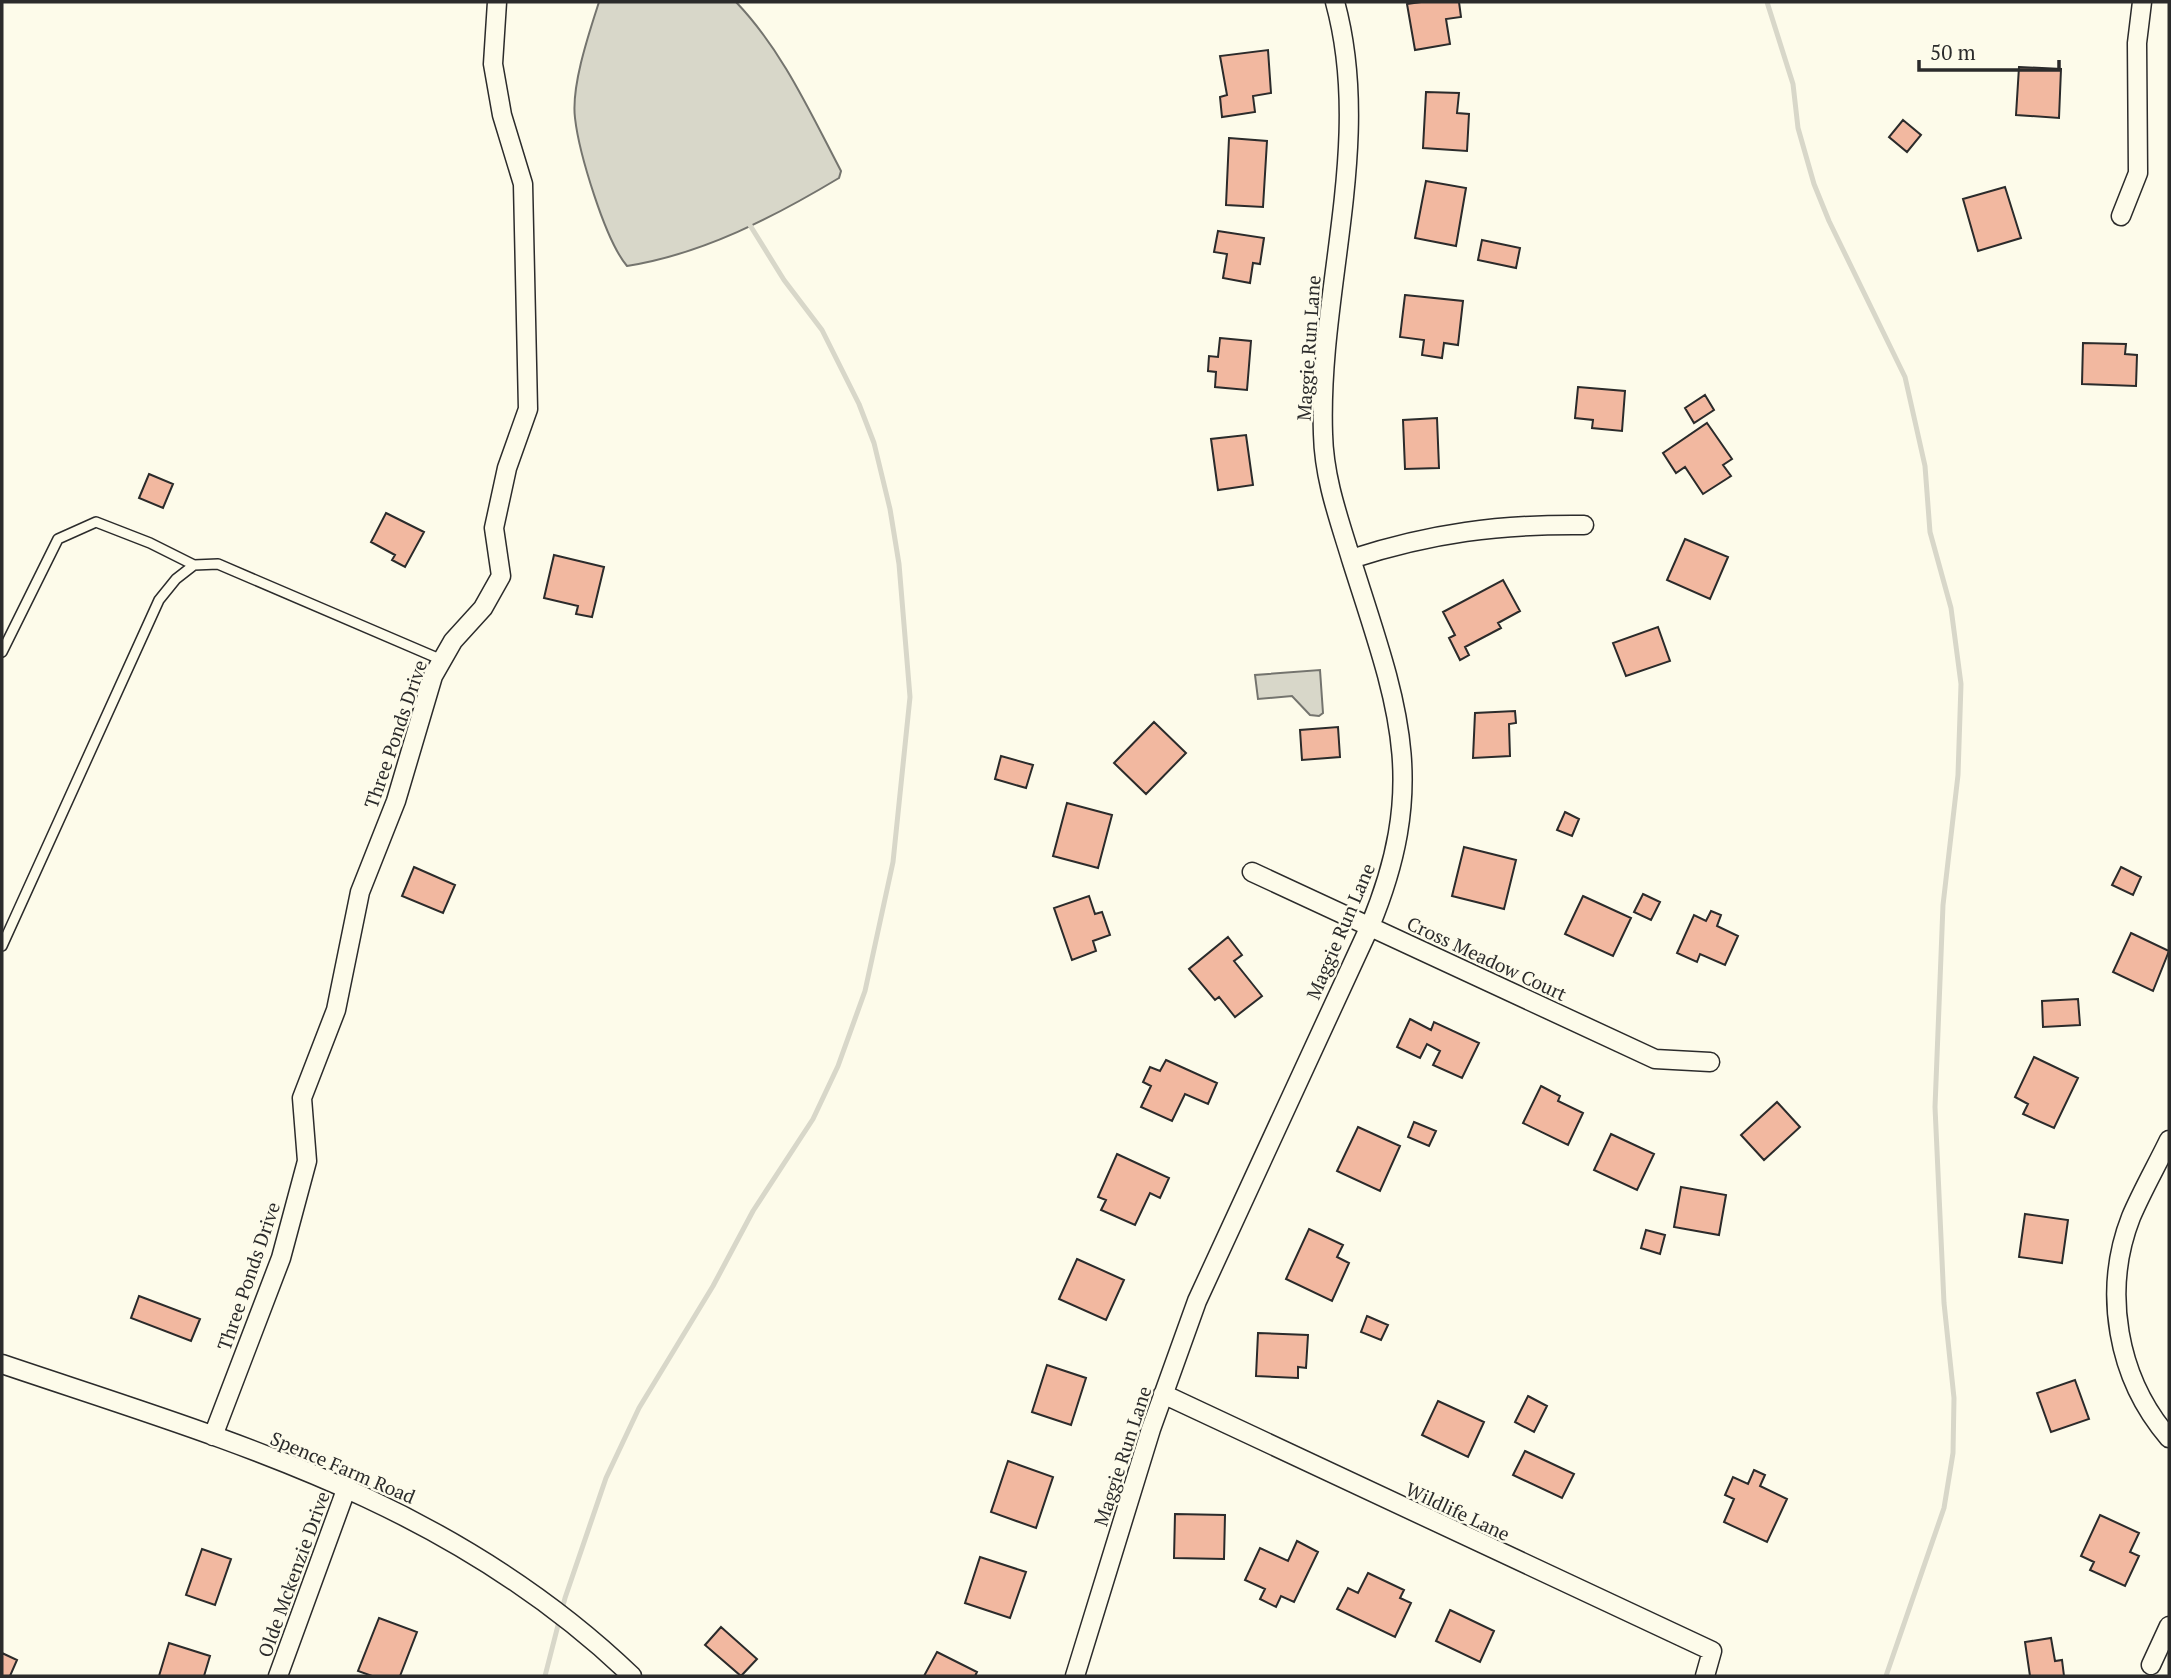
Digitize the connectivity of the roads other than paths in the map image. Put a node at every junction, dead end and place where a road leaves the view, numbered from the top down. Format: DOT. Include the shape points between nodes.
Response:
graph roads {
  1 [pos="497,2"];
  2 [pos="1335,2"];
  3 [pos="2142,2"];
  4 [pos="2120,216"];
  5 [pos="1584,525"];
  6 [pos="1351,559"];
  7 [pos="194,565"];
  8 [pos="2,652"];
  9 [pos="442,660"];
  10 [pos="1252,872"];
  11 [pos="1370,926"];
  12 [pos="2,946"];
  13 [pos="1710,1062"];
  14 [pos="2169,1140"];
  15 [pos="2,1364"];
  16 [pos="1163,1394"];
  17 [pos="213,1436"];
  18 [pos="2169,1438"];
  19 [pos="347,1487"];
  20 [pos="2169,1626"];
  21 [pos="2151,1665"];
  22 [pos="278,1676"];
  23 [pos="632,1676"];
  24 [pos="1075,1676"];
  25 [pos="1705,1676"];
  1 -- 9 [label="street, Three Ponds Drive" via="493,64 502,115 523,184 528,409 507,468 494,528 501,576 483,608"];
  2 -- 6 [label="street, Maggie Run Lane" via="1345,43 1350,116 1326,355 1323,436 1331,496"];
  3 -- 4 [label="street" via="2137,43 2138,173"];
  5 -- 6 [label="street" via="1443,533"];
  6 -- 11 [label="street, Maggie Run Lane" via="1393,690 1404,760 1397,840 1387,885"];
  7 -- 8 [label="lane" via="96,522 58,539"];
  7 -- 9 [label="lane" via="218,564"];
  7 -- 12 [label="lane" via="159,600"];
  9 -- 17 [label="street, Three Ponds Drive" via="433,676 396,801 360,892 336,1010 302,1098 307,1161 281,1258"];
  10 -- 11 [label="street, Cross Meadow Court"];
  11 -- 13 [label="street, Cross Meadow Court" via="1655,1059"];
  11 -- 16 [label="street, Maggie Run Lane" via="1219,1250"];
  14 -- 18 [label="street" via="2131,1217 2116,1278 2116,1299 2118,1331 2132,1377"];
  15 -- 17 [label="street, Spence Farm Road"];
  16 -- 24 [label="street, Maggie Run Lane"];
  16 -- 25 [label="street, Wildlife Lane" via="1712,1651"];
  17 -- 19 [label="street, Spence Farm Road"];
  19 -- 22 [label="street, Olde Mckenzie Drive"];
  19 -- 23 [label="street, Spence Farm Road" via="447,1537 523,1586"];
  20 -- 21 [label="street"];
}
